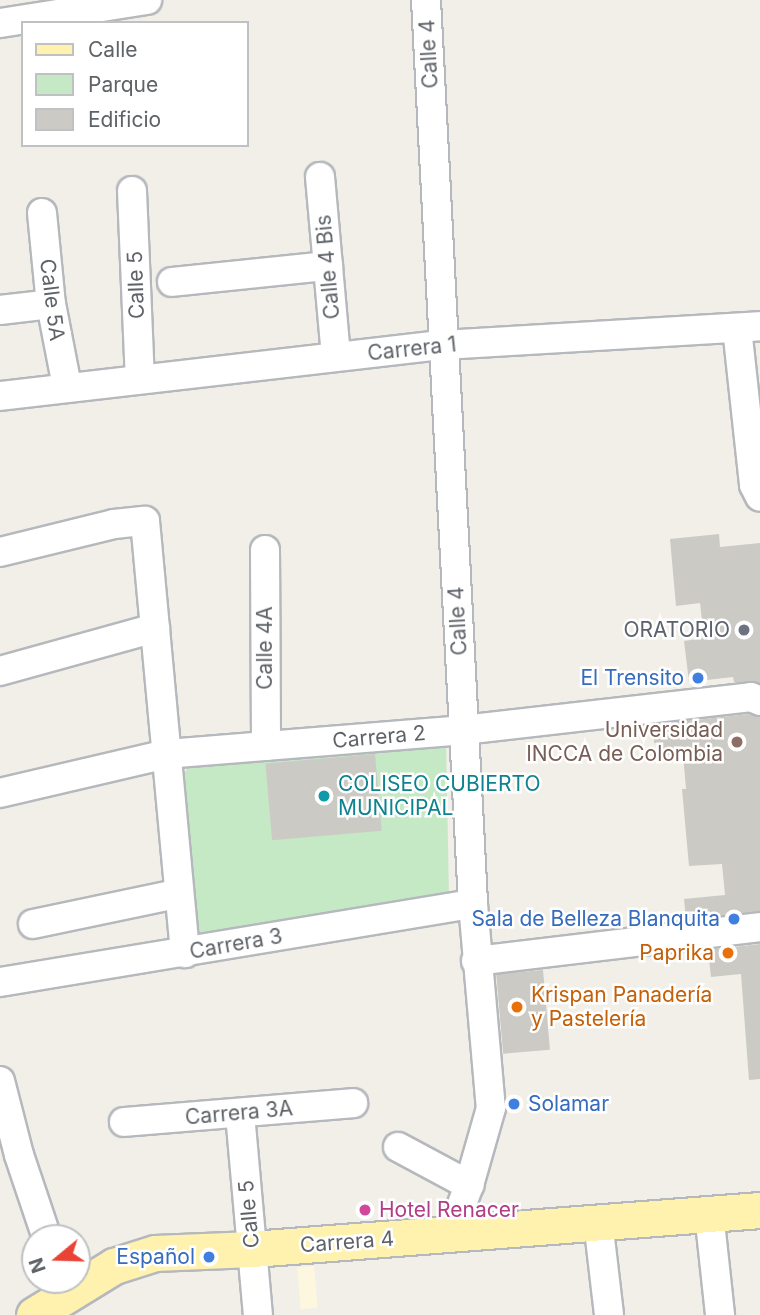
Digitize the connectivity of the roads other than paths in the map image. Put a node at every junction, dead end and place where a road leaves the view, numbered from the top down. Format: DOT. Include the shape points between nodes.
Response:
graph roads {
  1 [pos="147,0"];
  2 [pos="426,0"];
  3 [pos="0,23"];
  4 [pos="320,177"];
  5 [pos="132,191"];
  6 [pos="42,213"];
  7 [pos="328,266"];
  8 [pos="172,282"];
  9 [pos="51,304"];
  10 [pos="0,310"];
  11 [pos="748,327"];
  12 [pos="444,345"];
  13 [pos="336,356"];
  14 [pos="140,379"];
  15 [pos="66,386"];
  16 [pos="0,396"];
  17 [pos="760,497"];
  18 [pos="265,550"];
  19 [pos="0,552"];
  20 [pos="155,628"];
  21 [pos="0,671"];
  22 [pos="760,701"];
  23 [pos="463,730"];
  24 [pos="266,746"];
  25 [pos="166,754"];
  26 [pos="0,793"];
  27 [pos="177,894"];
  28 [pos="473,904"];
  29 [pos="33,924"];
  30 [pos="760,927"];
  31 [pos="185,953"];
  32 [pos="476,961"];
  33 [pos="0,982"];
  34 [pos="0,1081"];
  35 [pos="353,1103"];
  36 [pos="240,1114"];
  37 [pos="124,1122"];
  38 [pos="398,1147"];
  39 [pos="10,1159"];
  40 [pos="469,1185"];
  41 [pos="760,1210"];
  42 [pos="709,1213"];
  43 [pos="598,1221"];
  44 [pos="40,1224"];
  45 [pos="451,1234"];
  46 [pos="252,1249"];
  47 [pos="91,1276"];
  48 [pos="57,1294"];
  49 [pos="34,1315"];
  50 [pos="258,1315"];
  51 [pos="609,1315"];
  52 [pos="720,1315"];
  1 -- 3 [label="street"];
  2 -- 12 [label="street, Calle 4"];
  4 -- 7 [label="street, Calle 4 Bis"];
  5 -- 14 [label="street, Calle 5"];
  6 -- 9 [label="street, Calle 5A"];
  7 -- 8 [label="street"];
  7 -- 13 [label="street, Calle 4 Bis"];
  9 -- 10 [label="street"];
  9 -- 15 [label="street, Calle 5A"];
  11 -- 12 [label="street, Carrera 1"];
  11 -- 17 [label="street" via="754,485"];
  12 -- 13 [label="street, Carrera 1"];
  12 -- 23 [label="street, Calle 4"];
  13 -- 14 [label="street, Carrera 1"];
  14 -- 15 [label="street, Carrera 1" via="71,390"];
  15 -- 16 [label="street, Carrera 1"];
  18 -- 24 [label="street, Calle 4A"];
  19 -- 20 [label="street" via="114,524 145,521"];
  20 -- 21 [label="street"];
  20 -- 25 [label="street"];
  22 -- 23 [label="street, Carrera 2" via="751,697"];
  23 -- 24 [label="street, Carrera 2"];
  23 -- 28 [label="street, Calle 4"];
  24 -- 25 [label="street, Carrera 2"];
  25 -- 26 [label="street, Carrera 2"];
  25 -- 27 [label="street"];
  27 -- 29 [label="street"];
  27 -- 31 [label="street"];
  28 -- 31 [label="street, Carrera 3"];
  28 -- 32 [label="street, Calle 4"];
  30 -- 32 [label="street"];
  31 -- 33 [label="street, Carrera 3"];
  32 -- 40 [label="street, Calle 4" via="491,1108"];
  34 -- 39 [label="street"];
  35 -- 36 [label="street, Carrera 3A"];
  36 -- 37 [label="street, Carrera 3A"];
  36 -- 46 [label="street, Calle 5"];
  38 -- 40 [label="street"];
  39 -- 44 [label="street"];
  40 -- 45 [label="street, Calle 4"];
  41 -- 42 [label="main road, Carrera 4"];
  42 -- 43 [label="main road, Carrera 4"];
  42 -- 52 [label="street"];
  43 -- 45 [label="main road, Carrera 4"];
  43 -- 51 [label="street"];
  45 -- 46 [label="main road, Carrera 4"];
  46 -- 47 [label="main road, Carrera 4" via="155,1253"];
  46 -- 50 [label="street, Calle 5"];
  48 -- 49 [label="main road, Carrera 4"];
}
